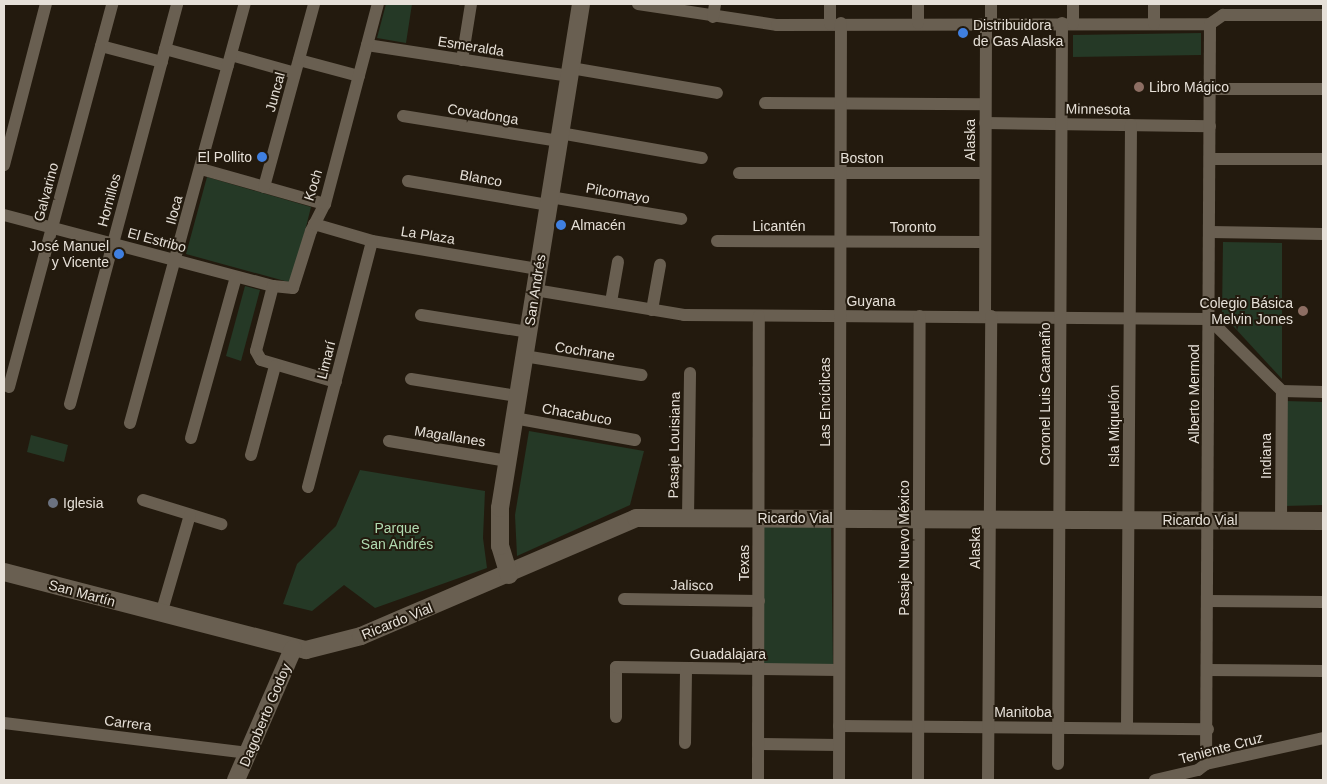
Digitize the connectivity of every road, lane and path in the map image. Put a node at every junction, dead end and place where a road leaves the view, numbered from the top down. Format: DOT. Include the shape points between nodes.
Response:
graph roads {
  1 [pos="46,4"];
  2 [pos="112,4"];
  3 [pos="177,4"];
  4 [pos="245,4"];
  5 [pos="314,4"];
  6 [pos="378,4"];
  7 [pos="471,4"];
  8 [pos="581,4"];
  9 [pos="638,4"];
  10 [pos="830,4"];
  11 [pos="918,4"];
  12 [pos="991,4"];
  13 [pos="1073,4"];
  14 [pos="1154,4"];
  15 [pos="1223,9"];
  16 [pos="1292,9"];
  17 [pos="714,10"];
  18 [pos="1323,15"];
  19 [pos="835,23"];
  20 [pos="918,23"];
  21 [pos="988,23"];
  22 [pos="1067,23"];
  23 [pos="1154,24"];
  24 [pos="1210,24"];
  25 [pos="367,45"];
  26 [pos="101,46"];
  27 [pos="165,49"];
  28 [pos="299,60"];
  29 [pos="462,60"];
  30 [pos="230,61"];
  31 [pos="162,62"];
  32 [pos="570,72"];
  33 [pos="295,73"];
  34 [pos="359,76"];
  35 [pos="1210,89"];
  36 [pos="1323,89"];
  37 [pos="717,92"];
  38 [pos="766,103"];
  39 [pos="841,103"];
  40 [pos="985,104"];
  41 [pos="403,116"];
  42 [pos="985,123"];
  43 [pos="1061,124"];
  44 [pos="1130,125"];
  45 [pos="1210,126"];
  46 [pos="560,137"];
  47 [pos="702,158"];
  48 [pos="1210,159"];
  49 [pos="1323,159"];
  50 [pos="4,165"];
  51 [pos="201,169"];
  52 [pos="739,172"];
  53 [pos="840,173"];
  54 [pos="985,173"];
  55 [pos="408,181"];
  56 [pos="264,187"];
  57 [pos="549,201"];
  58 [pos="325,204"];
  59 [pos="4,215"];
  60 [pos="681,219"];
  61 [pos="314,224"];
  62 [pos="52,228"];
  63 [pos="1210,232"];
  64 [pos="1323,234"];
  65 [pos="717,240"];
  66 [pos="372,241"];
  67 [pos="840,242"];
  68 [pos="985,242"];
  69 [pos="113,244"];
  70 [pos="176,261"];
  71 [pos="618,262"];
  72 [pos="660,265"];
  73 [pos="538,269"];
  74 [pos="236,276"];
  75 [pos="273,286"];
  76 [pos="535,290"];
  77 [pos="611,302"];
  78 [pos="652,310"];
  79 [pos="421,315"];
  80 [pos="759,316"];
  81 [pos="840,316"];
  82 [pos="920,316"];
  83 [pos="988,316"];
  84 [pos="1060,316"];
  85 [pos="1130,317"];
  86 [pos="1209,319"];
  87 [pos="528,332"];
  88 [pos="524,356"];
  89 [pos="275,366"];
  90 [pos="690,373"];
  91 [pos="641,375"];
  92 [pos="411,379"];
  93 [pos="336,382"];
  94 [pos="9,387"];
  95 [pos="1282,391"];
  96 [pos="1323,392"];
  97 [pos="517,396"];
  98 [pos="70,404"];
  99 [pos="514,418"];
  100 [pos="130,423"];
  101 [pos="191,438"];
  102 [pos="635,440"];
  103 [pos="389,441"];
  104 [pos="251,455"];
  105 [pos="507,461"];
  106 [pos="308,486"];
  107 [pos="144,500"];
  108 [pos="190,515"];
  109 [pos="688,518"];
  110 [pos="758,518"];
  111 [pos="840,518"];
  112 [pos="919,519"];
  113 [pos="990,519"];
  114 [pos="1060,520"];
  115 [pos="1128,520"];
  116 [pos="1208,520"];
  117 [pos="1281,521"];
  118 [pos="1323,521"];
  119 [pos="221,524"];
  120 [pos="4,572"];
  121 [pos="508,575"];
  122 [pos="624,599"];
  123 [pos="760,601"];
  124 [pos="1208,601"];
  125 [pos="1323,602"];
  126 [pos="161,614"];
  127 [pos="293,649"];
  128 [pos="686,668"];
  129 [pos="759,669"];
  130 [pos="839,670"];
  131 [pos="1208,670"];
  132 [pos="1323,670"];
  133 [pos="616,716"];
  134 [pos="4,723"];
  135 [pos="839,726"];
  136 [pos="918,726"];
  137 [pos="989,727"];
  138 [pos="1058,728"];
  139 [pos="1127,728"];
  140 [pos="1208,729"];
  141 [pos="1323,738"];
  142 [pos="685,743"];
  143 [pos="758,744"];
  144 [pos="839,745"];
  145 [pos="248,753"];
  146 [pos="1058,764"];
  147 [pos="1206,764"];
  148 [pos="236,780"];
  149 [pos="758,780"];
  150 [pos="839,780"];
  151 [pos="918,780"];
  152 [pos="988,780"];
  153 [pos="1155,780"];
  1 -- 50 [label="street"];
  2 -- 26 [label="street, Galvarino"];
  3 -- 27 [label="street, Hornillos"];
  4 -- 30 [label="street, Iloca"];
  5 -- 28 [label="street, Juncal"];
  6 -- 25 [label="street, Koch"];
  7 -- 29 [label="street"];
  8 -- 32 [label="street, San Andrés"];
  9 -- 17 [label="street"];
  10 -- 19 [label="street, Las Encíclicas"];
  11 -- 20 [label="street"];
  12 -- 21 [label="street, Alaska"];
  13 -- 22 [label="street, Coronel Luis Caamaño"];
  14 -- 23 [label="street"];
  15 -- 16 [label="street"];
  15 -- 24 [label="street"];
  16 -- 18 [label="street"];
  17 -- 19 [label="street" via="762,24"];
  19 -- 20 [label="street"];
  19 -- 39 [label="street, Las Encíclicas"];
  20 -- 21 [label="street"];
  21 -- 22 [label="street"];
  21 -- 40 [label="street, Alaska"];
  22 -- 23 [label="street"];
  22 -- 43 [label="street, Coronel Luis Caamaño"];
  23 -- 24 [label="street"];
  24 -- 35 [label="street, Alberto Mermod"];
  25 -- 29 [label="street, Esmeralda"];
  25 -- 34 [label="street, Koch"];
  26 -- 31 [label="street"];
  26 -- 62 [label="street, Galvarino"];
  27 -- 30 [label="street"];
  27 -- 31 [label="street, Hornillos"];
  28 -- 33 [label="street, Juncal"];
  28 -- 34 [label="street"];
  29 -- 32 [label="street, Esmeralda"];
  30 -- 33 [label="street"];
  30 -- 51 [label="street, Iloca"];
  31 -- 69 [label="street, Hornillos"];
  32 -- 37 [label="street, Esmeralda"];
  32 -- 46 [label="street, San Andrés"];
  33 -- 56 [label="street, Juncal"];
  34 -- 58 [label="street, Koch"];
  35 -- 36 [label="street"];
  35 -- 45 [label="street, Alberto Mermod"];
  38 -- 39 [label="street"];
  39 -- 40 [label="street"];
  39 -- 53 [label="street, Las Encíclicas"];
  40 -- 42 [label="street, Alaska"];
  41 -- 46 [label="street, Covadonga"];
  42 -- 43 [label="street, Minnesota"];
  42 -- 54 [label="street, Alaska"];
  43 -- 44 [label="street, Minnesota"];
  43 -- 84 [label="street, Coronel Luis Caamaño"];
  44 -- 45 [label="street, Minnesota"];
  44 -- 85 [label="street, Isla Miquelón"];
  45 -- 48 [label="street, Alberto Mermod"];
  46 -- 47 [label="street, Covadonga"];
  46 -- 57 [label="street, San Andrés"];
  48 -- 49 [label="street"];
  48 -- 63 [label="street, Alberto Mermod"];
  51 -- 56 [label="street"];
  51 -- 70 [label="street, Iloca"];
  52 -- 53 [label="street, Boston"];
  53 -- 54 [label="street, Boston"];
  53 -- 67 [label="street, Las Encíclicas"];
  54 -- 68 [label="street, Alaska"];
  55 -- 57 [label="street, Blanco"];
  56 -- 58 [label="street"];
  57 -- 60 [label="street, Pilcomayo"];
  57 -- 73 [label="street, San Andrés"];
  58 -- 61 [label="street, Koch"];
  59 -- 62 [label="street, El Estribo"];
  61 -- 66 [label="street, La Plaza"];
  61 -- 75 [label="street, Koch" via="295,287"];
  62 -- 69 [label="street, El Estribo"];
  62 -- 94 [label="street, Galvarino"];
  63 -- 64 [label="street"];
  63 -- 86 [label="street, Alberto Mermod"];
  65 -- 67 [label="street, Licantén"];
  66 -- 73 [label="street, La Plaza"];
  66 -- 93 [label="street, Limarí"];
  67 -- 68 [label="street, Toronto"];
  67 -- 81 [label="street, Las Encíclicas"];
  68 -- 83 [label="street, Alaska"];
  69 -- 70 [label="street, El Estribo"];
  69 -- 98 [label="street, Hornillos"];
  70 -- 74 [label="street, El Estribo"];
  70 -- 100 [label="street, Iloca" via="170,271"];
  71 -- 77 [label="street"];
  72 -- 78 [label="street"];
  73 -- 76 [label="street, San Andrés"];
  74 -- 75 [label="street, El Estribo"];
  74 -- 101 [label="street"];
  75 -- 89 [label="street" via="256,351 261,360"];
  76 -- 77 [label="street, Guyana"];
  76 -- 87 [label="street, San Andrés"];
  77 -- 78 [label="street, Guyana"];
  78 -- 80 [label="street, Guyana" via="684,315"];
  79 -- 87 [label="street"];
  80 -- 81 [label="street, Guyana"];
  80 -- 110 [label="street, Texas"];
  81 -- 82 [label="street, Guyana"];
  81 -- 111 [label="street, Las Encíclicas"];
  82 -- 83 [label="street, Guyana"];
  82 -- 112 [label="street, Pasaje Nuevo México"];
  83 -- 84 [label="street, Guyana"];
  83 -- 113 [label="street, Alaska"];
  84 -- 85 [label="street, Guyana"];
  84 -- 114 [label="street, Coronel Luis Caamaño"];
  85 -- 86 [label="street, Guyana"];
  85 -- 115 [label="street, Isla Miquelón"];
  86 -- 95 [label="street"];
  86 -- 116 [label="street, Alberto Mermod"];
  87 -- 88 [label="street, San Andrés"];
  88 -- 91 [label="street, Cochrane"];
  88 -- 97 [label="street, San Andrés"];
  89 -- 93 [label="street"];
  89 -- 104 [label="street"];
  90 -- 109 [label="street, Pasaje Louisiana"];
  92 -- 97 [label="street"];
  93 -- 106 [label="street, Limarí"];
  95 -- 96 [label="street"];
  95 -- 117 [label="street, Indiana"];
  97 -- 99 [label="street, San Andrés"];
  99 -- 102 [label="street, Chacabuco"];
  99 -- 105 [label="street, San Andrés"];
  103 -- 105 [label="street, Magallanes"];
  105 -- 121 [label="street, San Andrés" via="499,528 502,558"];
  107 -- 108 [label="street"];
  108 -- 119 [label="street"];
  108 -- 126 [label="street"];
  109 -- 110 [label="street, Ricardo Vial"];
  109 -- 121 [label="street, Ricardo Vial" via="631,520"];
  110 -- 111 [label="street, Ricardo Vial"];
  110 -- 123 [label="street, Texas"];
  111 -- 112 [label="street, Ricardo Vial"];
  111 -- 130 [label="street, Las Encíclicas"];
  112 -- 113 [label="street, Ricardo Vial"];
  112 -- 136 [label="street, Pasaje Nuevo México"];
  113 -- 114 [label="street, Ricardo Vial"];
  113 -- 137 [label="street, Alaska"];
  114 -- 115 [label="street, Ricardo Vial"];
  114 -- 138 [label="street, Coronel Luis Caamaño"];
  115 -- 116 [label="street, Ricardo Vial"];
  115 -- 139 [label="street, Isla Miquelón"];
  116 -- 117 [label="street, Ricardo Vial"];
  116 -- 124 [label="street, Alberto Mermod"];
  117 -- 118 [label="street, Ricardo Vial"];
  120 -- 126 [label="street, San Martín"];
  121 -- 127 [label="street, Ricardo Vial" via="347,642 314,649"];
  122 -- 123 [label="street, Jalisco"];
  123 -- 129 [label="street, Texas"];
  124 -- 125 [label="street"];
  124 -- 131 [label="street, Alberto Mermod"];
  126 -- 127 [label="street, San Martín"];
  127 -- 145 [label="street, Dagoberto Godoy"];
  128 -- 129 [label="street, Guadalajara"];
  128 -- 133 [label="street, Guadalajara" via="616,667"];
  128 -- 142 [label="street"];
  129 -- 130 [label="street, Guadalajara"];
  129 -- 143 [label="street, Texas"];
  130 -- 135 [label="street, Las Encíclicas"];
  131 -- 132 [label="street"];
  131 -- 140 [label="street, Alberto Mermod"];
  134 -- 145 [label="street, Carrera"];
  135 -- 136 [label="street, Manitoba"];
  135 -- 144 [label="street, Las Encíclicas"];
  136 -- 137 [label="street, Manitoba"];
  136 -- 151 [label="street, Pasaje Nuevo México"];
  137 -- 138 [label="street, Manitoba"];
  137 -- 152 [label="street, Alaska"];
  138 -- 139 [label="street, Manitoba"];
  138 -- 146 [label="street, Coronel Luis Caamaño"];
  139 -- 140 [label="street, Manitoba"];
  140 -- 147 [label="street, Alberto Mermod"];
  141 -- 147 [label="street, Teniente Cruz"];
  143 -- 144 [label="street"];
  143 -- 149 [label="street, Texas"];
  144 -- 150 [label="street, Las Encíclicas"];
  145 -- 148 [label="street, Dagoberto Godoy"];
  147 -- 153 [label="street, Teniente Cruz" via="1198,770"];
}
